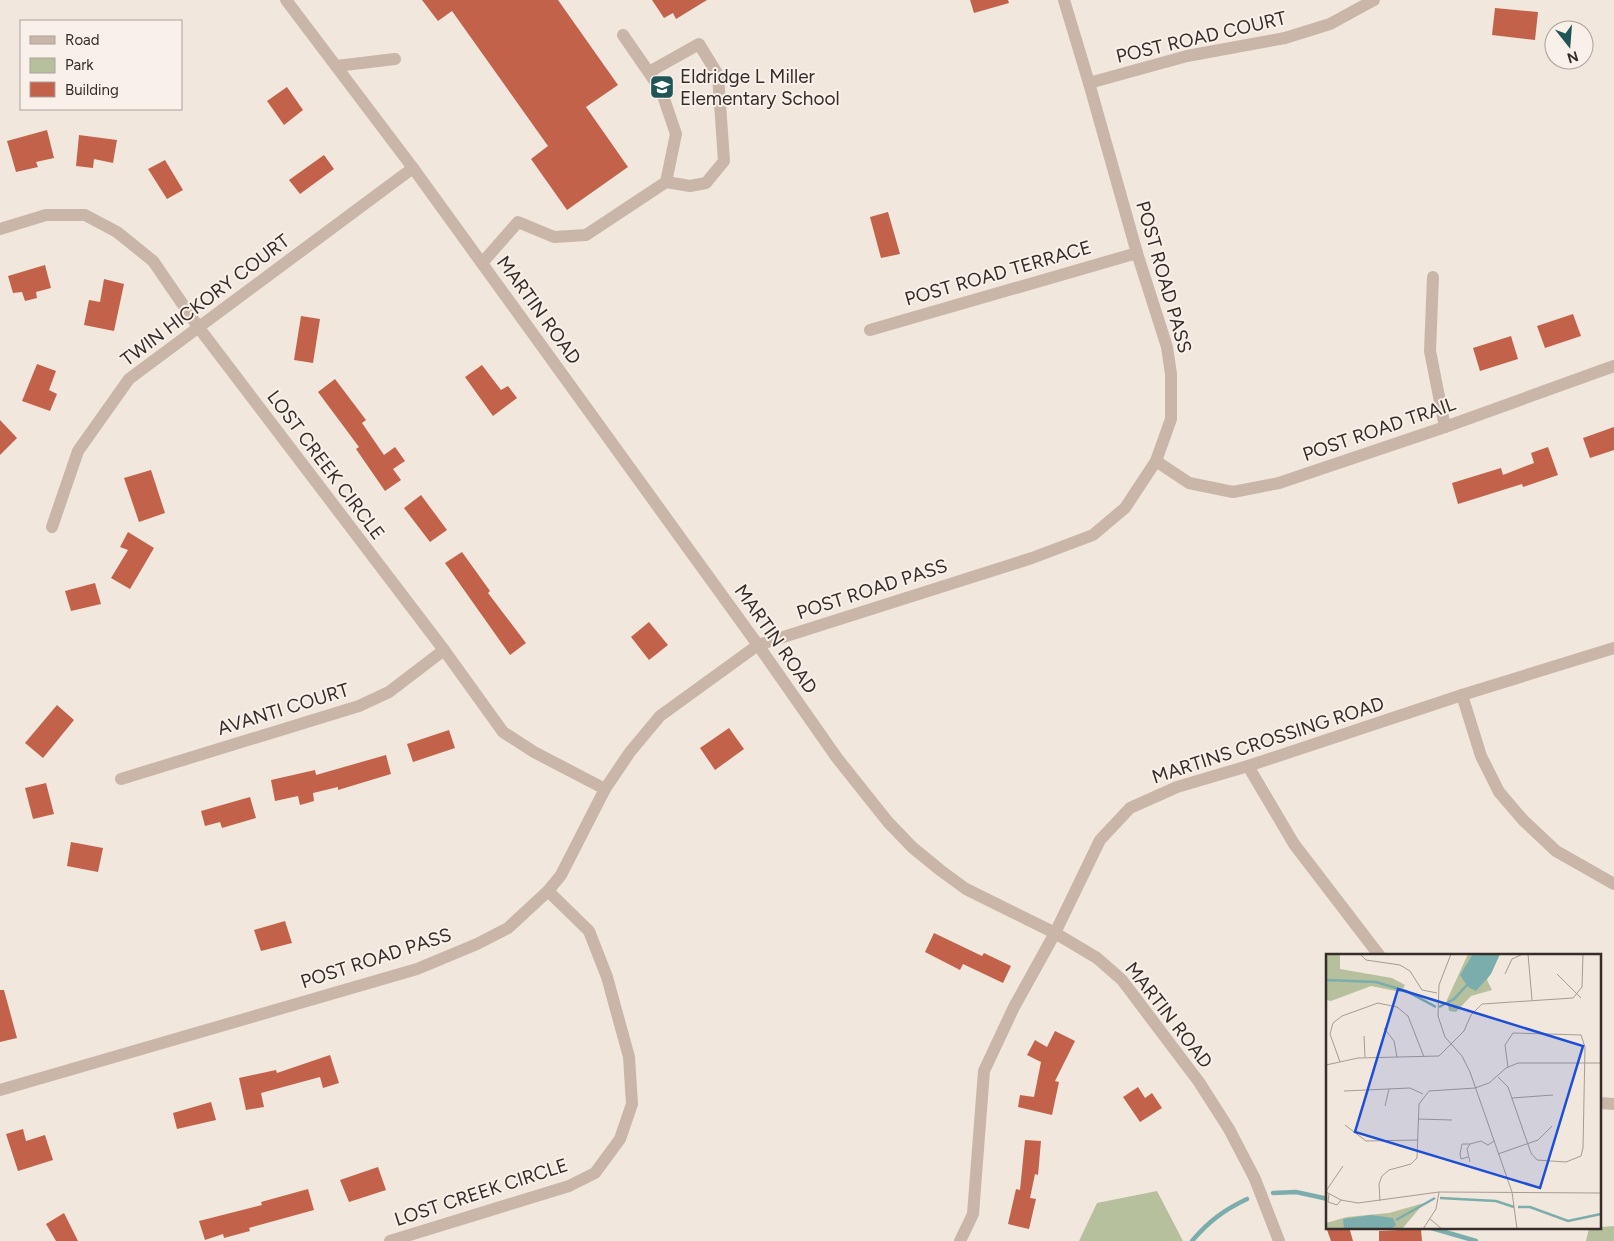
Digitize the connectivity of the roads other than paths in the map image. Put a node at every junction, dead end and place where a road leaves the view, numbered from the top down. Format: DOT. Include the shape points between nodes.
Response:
graph roads {
  1 [pos="286,0"];
  2 [pos="1064,0"];
  3 [pos="1374,0"];
  4 [pos="623,35"];
  5 [pos="395,59"];
  6 [pos="336,66"];
  7 [pos="649,72"];
  8 [pos="1089,83"];
  9 [pos="413,168"];
  10 [pos="666,182"];
  11 [pos="0,229"];
  12 [pos="1137,253"];
  13 [pos="482,263"];
  14 [pos="1433,276"];
  15 [pos="198,328"];
  16 [pos="870,330"];
  17 [pos="1614,366"];
  18 [pos="1445,427"];
  19 [pos="1156,461"];
  20 [pos="52,526"];
  21 [pos="758,645"];
  22 [pos="1614,648"];
  23 [pos="444,650"];
  24 [pos="1462,695"];
  25 [pos="1248,766"];
  26 [pos="121,779"];
  27 [pos="605,789"];
  28 [pos="1614,884"];
  29 [pos="548,891"];
  30 [pos="1055,933"];
  31 [pos="1378,954"];
  32 [pos="0,1090"];
  33 [pos="390,1241"];
  34 [pos="960,1241"];
  35 [pos="1279,1241"];
  1 -- 6 [label="street, MARTIN ROAD"];
  2 -- 8 [label="street, POST ROAD PASS"];
  3 -- 8 [label="street, POST ROAD COURT" via="1330,24 1285,38 1187,56"];
  4 -- 7 [label="street"];
  5 -- 6 [label="street"];
  6 -- 9 [label="street, MARTIN ROAD"];
  7 -- 10 [label="street" via="661,90 676,134"];
  7 -- 10 [label="street" via="699,44 718,75 724,161 706,183 690,186"];
  8 -- 12 [label="street, POST ROAD PASS"];
  9 -- 13 [label="street, MARTIN ROAD"];
  9 -- 15 [label="street, TWIN HICKORY COURT"];
  10 -- 13 [label="street" via="586,235 554,237 518,222"];
  11 -- 15 [label="street, LOST CREEK CIRCLE" via="46,215 86,215 118,232 153,261"];
  12 -- 16 [label="street, POST ROAD TERRACE"];
  12 -- 19 [label="street, POST ROAD PASS" via="1167,347 1172,374 1171,419"];
  13 -- 21 [label="street, MARTIN ROAD"];
  14 -- 18 [label="street" via="1430,352"];
  15 -- 20 [label="street, TWIN HICKORY COURT" via="129,379 78,452"];
  15 -- 23 [label="street, LOST CREEK CIRCLE"];
  17 -- 18 [label="street, POST ROAD TRAIL"];
  18 -- 19 [label="street, POST ROAD TRAIL" via="1279,483 1233,492 1189,483"];
  19 -- 21 [label="street, POST ROAD PASS" via="1125,508 1093,535 1032,558"];
  21 -- 27 [label="street, POST ROAD PASS" via="660,716"];
  21 -- 30 [label="street, MARTIN ROAD" via="837,758 912,847 966,889"];
  22 -- 24 [label="street, MARTINS CROSSING ROAD"];
  23 -- 26 [label="street, AVANTI COURT" via="389,692 359,706"];
  23 -- 27 [label="street, LOST CREEK CIRCLE" via="503,732"];
  24 -- 25 [label="street, MARTINS CROSSING ROAD"];
  24 -- 28 [label="street" via="1481,756 1499,792 1556,851"];
  25 -- 30 [label="street, MARTINS CROSSING ROAD" via="1177,787 1130,808 1100,840"];
  25 -- 31 [label="street" via="1294,844"];
  27 -- 29 [label="street, POST ROAD PASS" via="561,875"];
  29 -- 32 [label="street, POST ROAD PASS" via="508,928 417,969"];
  29 -- 33 [label="street, LOST CREEK CIRCLE" via="589,931 607,977 629,1057 632,1104 620,1139 595,1173 569,1186"];
  30 -- 34 [label="street, MARTINS CROSSING ROAD" via="1014,1007 984,1071 973,1214"];
  30 -- 35 [label="street, MARTIN ROAD" via="1097,958 1122,980 1199,1082 1229,1129"];
}
